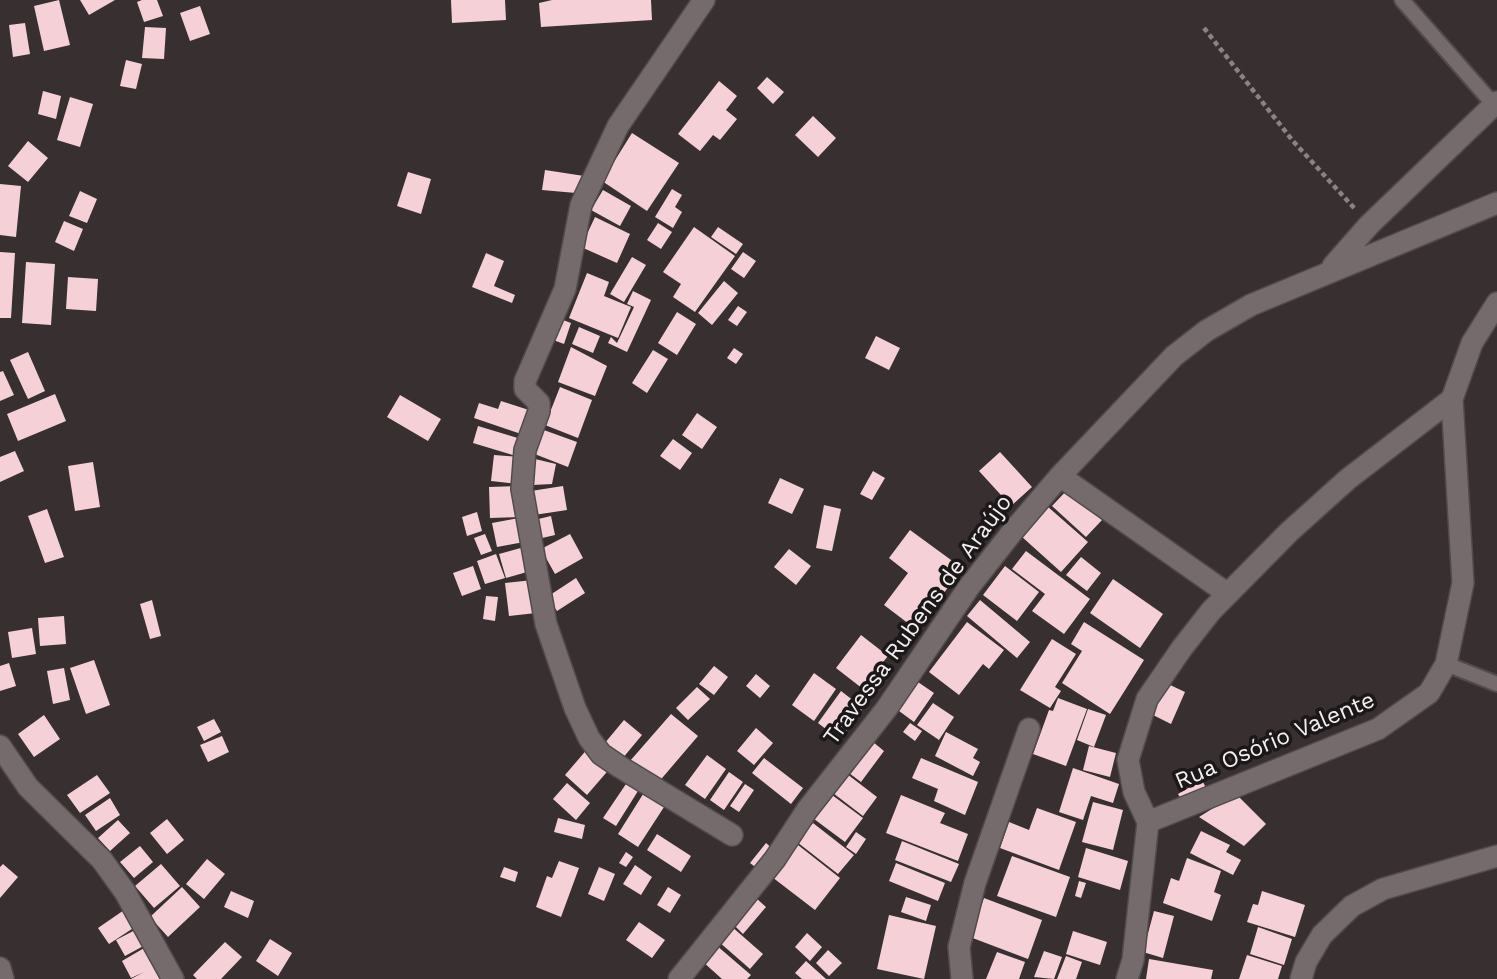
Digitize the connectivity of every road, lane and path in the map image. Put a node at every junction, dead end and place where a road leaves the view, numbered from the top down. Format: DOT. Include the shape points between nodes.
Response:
graph roads {
  1 [pos="704,0"];
  2 [pos="1402,0"];
  3 [pos="1203,28"];
  4 [pos="1495,103"];
  5 [pos="1497,203"];
  6 [pos="1369,225"];
  7 [pos="1329,270"];
  8 [pos="1497,303"];
  9 [pos="1452,399"];
  10 [pos="1060,476"];
  11 [pos="1228,594"];
  12 [pos="1446,664"];
  13 [pos="1497,684"];
  14 [pos="1030,729"];
  15 [pos="0,746"];
  16 [pos="1148,822"];
  17 [pos="732,835"];
  18 [pos="1497,856"];
  19 [pos="0,968"];
  20 [pos="3,979"];
  21 [pos="173,979"];
  22 [pos="679,979"];
  23 [pos="962,979"];
  24 [pos="1127,979"];
  25 [pos="1301,979"];
  1 -- 17 [label="street" via="618,126 581,205 565,289 524,381 525,389 539,403 539,411 525,450 522,489 546,624 589,738 620,767"];
  2 -- 4 [label="lane"];
  3 -- 6 [label="path" via="1293,141"];
  4 -- 6 [label="street"];
  5 -- 7 [label="street, Travessa Rubens de Araújo"];
  6 -- 7 [label="street"];
  7 -- 10 [label="street, Travessa Rubens de Araújo" via="1206,331 1133,397"];
  8 -- 9 [label="street, Rua Osório Valente" via="1472,343"];
  9 -- 11 [label="street" via="1348,479"];
  9 -- 12 [label="street, Rua Osório Valente" via="1463,583"];
  10 -- 11 [label="street"];
  10 -- 22 [label="street, Travessa Rubens de Araújo" via="969,587 887,708"];
  11 -- 16 [label="street" via="1147,699 1128,760 1134,792"];
  12 -- 13 [label="lane"];
  12 -- 16 [label="street, Rua Osório Valente" via="1429,694 1378,729"];
  14 -- 23 [label="street" via="975,883 959,947"];
  15 -- 21 [label="street" via="28,787 102,860"];
  16 -- 24 [label="street"];
  18 -- 25 [label="street" via="1383,889 1352,906 1322,935"];
  19 -- 20 [label="street"];
}
